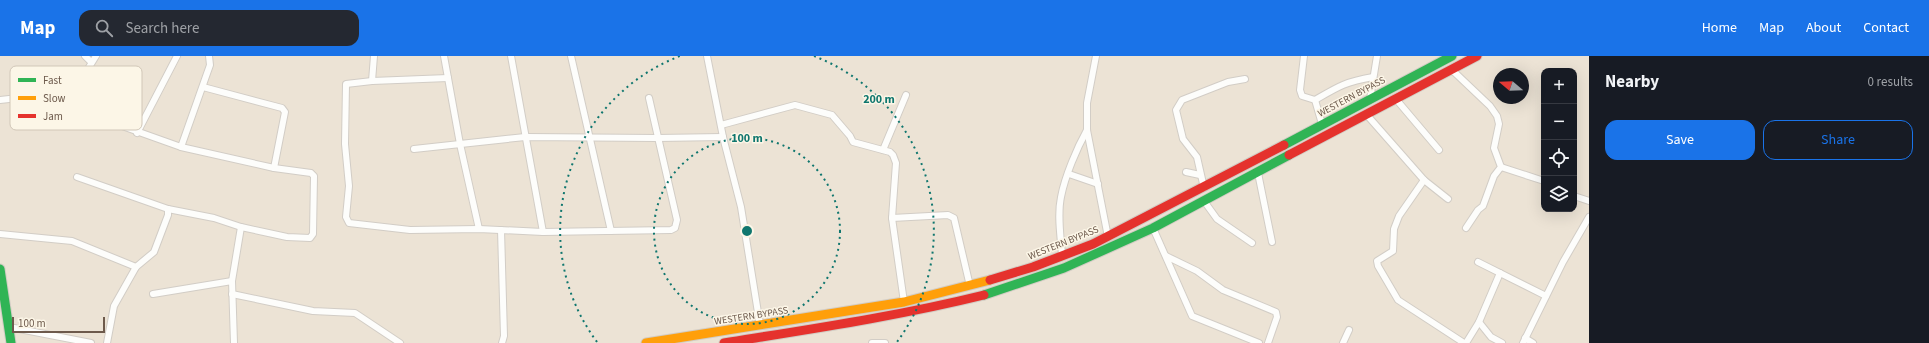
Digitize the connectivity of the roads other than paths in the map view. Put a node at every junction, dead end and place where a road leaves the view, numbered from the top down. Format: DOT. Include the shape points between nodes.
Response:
graph roads {
  1 [pos="85,56"];
  2 [pos="96,56"];
  3 [pos="177,56"];
  4 [pos="209,56"];
  5 [pos="374,56"];
  6 [pos="444,56"];
  7 [pos="511,56"];
  8 [pos="571,56"];
  9 [pos="707,56"];
  10 [pos="1096,56"];
  11 [pos="1304,56"];
  12 [pos="1377,56"];
  13 [pos="1452,56"];
  14 [pos="1477,56"];
  15 [pos="91,62"];
  16 [pos="89,66"];
  17 [pos="1451,69"];
  18 [pos="1373,77"];
  19 [pos="448,78"];
  20 [pos="1245,79"];
  21 [pos="372,81"];
  22 [pos="203,87"];
  23 [pos="906,95"];
  24 [pos="649,98"];
  25 [pos="1395,98"];
  26 [pos="10,99"];
  27 [pos="1370,99"];
  28 [pos="0,100"];
  29 [pos="1315,100"];
  30 [pos="1366,114"];
  31 [pos="142,122"];
  32 [pos="1322,124"];
  33 [pos="721,125"];
  34 [pos="132,130"];
  35 [pos="1087,130"];
  36 [pos="137,132"];
  37 [pos="525,137"];
  38 [pos="723,137"];
  39 [pos="589,138"];
  40 [pos="657,138"];
  41 [pos="460,144"];
  42 [pos="182,147"];
  43 [pos="414,149"];
  44 [pos="883,150"];
  45 [pos="1439,150"];
  46 [pos="1267,154"];
  47 [pos="1272,165"];
  48 [pos="1501,167"];
  49 [pos="274,168"];
  50 [pos="1186,172"];
  51 [pos="1258,172"];
  52 [pos="1069,174"];
  53 [pos="1200,175"];
  54 [pos="77,177"];
  55 [pos="1541,179"];
  56 [pos="1424,180"];
  57 [pos="1098,184"];
  58 [pos="1204,188"];
  59 [pos="1577,197"];
  60 [pos="1448,199"];
  61 [pos="1204,201"];
  62 [pos="1589,201"];
  63 [pos="168,209"];
  64 [pos="1589,217"];
  65 [pos="892,218"];
  66 [pos="241,227"];
  67 [pos="1153,228"];
  68 [pos="1466,228"];
  69 [pos="479,229"];
  70 [pos="501,230"];
  71 [pos="611,231"];
  72 [pos="543,232"];
  73 [pos="0,234"];
  74 [pos="1108,237"];
  75 [pos="1272,242"];
  76 [pos="1252,243"];
  77 [pos="1062,256"];
  78 [pos="1166,256"];
  79 [pos="1478,262"];
  80 [pos="136,267"];
  81 [pos="0,269"];
  82 [pos="1500,273"];
  83 [pos="232,281"];
  84 [pos="970,286"];
  85 [pos="154,294"];
  86 [pos="232,294"];
  87 [pos="1546,296"];
  88 [pos="904,302"];
  89 [pos="1479,322"];
  90 [pos="760,325"];
  91 [pos="9,327"];
  92 [pos="1349,330"];
  93 [pos="754,341"];
  94 [pos="1524,341"];
  95 [pos="11,343"];
  96 [pos="91,343"];
  97 [pos="107,343"];
  98 [pos="234,343"];
  99 [pos="400,343"];
  100 [pos="502,343"];
  101 [pos="646,343"];
  102 [pos="724,343"];
  103 [pos="872,343"];
  104 [pos="885,343"];
  105 [pos="1259,343"];
  106 [pos="1268,343"];
  107 [pos="1343,343"];
  108 [pos="1465,343"];
  109 [pos="1502,343"];
  110 [pos="1533,343"];
  1 -- 15 [label="street"];
  2 -- 15 [label="street"];
  3 -- 31 [label="street"];
  4 -- 22 [label="street" via="210,65"];
  5 -- 21 [label="street"];
  6 -- 19 [label="street"];
  7 -- 37 [label="street"];
  8 -- 39 [label="street"];
  9 -- 33 [label="street"];
  10 -- 35 [label="street" via="1087,103"];
  11 -- 29 [label="street" via="1300,93"];
  12 -- 18 [label="street"];
  13 -- 27 [label="main road, WESTERN BYPASS"];
  14 -- 17 [label="main road"];
  15 -- 16 [label="street"];
  17 -- 25 [label="main road"];
  17 -- 48 [label="street" via="1497,116 1499,124 1494,148"];
  18 -- 27 [label="street"];
  18 -- 29 [label="street" via="1342,84"];
  19 -- 21 [label="street"];
  19 -- 41 [label="street"];
  20 -- 53 [label="street" via="1228,82 1182,100 1178,104 1176,115 1183,139 1196,157"];
  21 -- 69 [label="street" via="348,82 345,87 345,144 349,186 347,220 353,224 410,230"];
  22 -- 42 [label="street"];
  22 -- 49 [label="street" via="282,108 285,112"];
  23 -- 44 [label="street"];
  24 -- 40 [label="street"];
  25 -- 30 [label="main road"];
  25 -- 45 [label="street"];
  26 -- 28 [label="street"];
  27 -- 32 [label="main road, WESTERN BYPASS"];
  29 -- 32 [label="street"];
  30 -- 47 [label="main road"];
  30 -- 56 [label="street"];
  32 -- 46 [label="main road, WESTERN BYPASS"];
  33 -- 38 [label="street"];
  33 -- 44 [label="street" via="795,104 832,115 852,142"];
  34 -- 36 [label="street"];
  35 -- 52 [label="street"];
  35 -- 57 [label="street"];
  36 -- 42 [label="street"];
  37 -- 39 [label="street"];
  37 -- 41 [label="street"];
  37 -- 72 [label="street"];
  38 -- 40 [label="street"];
  38 -- 90 [label="street" via="741,207"];
  39 -- 40 [label="street"];
  39 -- 71 [label="street"];
  40 -- 71 [label="street" via="677,224 671,230"];
  41 -- 43 [label="street"];
  41 -- 69 [label="street"];
  42 -- 49 [label="street"];
  44 -- 65 [label="street" via="894,155 896,163"];
  46 -- 47 [label="main road"];
  46 -- 58 [label="main road, WESTERN BYPASS"];
  47 -- 51 [label="main road"];
  48 -- 55 [label="street"];
  48 -- 68 [label="street" via="1494,176 1483,206"];
  49 -- 66 [label="street" via="313,174 312,236 287,238"];
  50 -- 53 [label="street"];
  51 -- 61 [label="main road"];
  51 -- 75 [label="street"];
  52 -- 57 [label="street"];
  52 -- 77 [label="street" via="1061,198"];
  53 -- 58 [label="street"];
  54 -- 63 [label="street"];
  56 -- 60 [label="street"];
  56 -- 108 [label="street" via="1399,216 1394,229 1393,251 1377,261 1378,266 1398,300"];
  57 -- 74 [label="street"];
  58 -- 74 [label="main road, WESTERN BYPASS"];
  59 -- 62 [label="street"];
  61 -- 67 [label="main road"];
  61 -- 76 [label="street" via="1217,219"];
  63 -- 66 [label="street" via="214,218"];
  63 -- 80 [label="street" via="154,252"];
  64 -- 87 [label="street"];
  65 -- 84 [label="street" via="948,215 954,218"];
  65 -- 88 [label="street"];
  66 -- 83 [label="street"];
  67 -- 78 [label="street"];
  67 -- 93 [label="main road" via="1064,268 990,294 912,312"];
  69 -- 70 [label="street"];
  70 -- 72 [label="street"];
  70 -- 100 [label="street" via="504,336"];
  71 -- 72 [label="street"];
  73 -- 80 [label="street" via="72,241"];
  74 -- 77 [label="main road, WESTERN BYPASS"];
  77 -- 84 [label="main road, WESTERN BYPASS"];
  78 -- 105 [label="street" via="1192,316"];
  78 -- 106 [label="street" via="1197,271 1223,290 1276,312"];
  79 -- 82 [label="street"];
  80 -- 97 [label="street" via="113,308"];
  81 -- 91 [label="main road"];
  82 -- 87 [label="street"];
  82 -- 89 [label="street"];
  83 -- 85 [label="street"];
  83 -- 86 [label="street"];
  84 -- 88 [label="main road, WESTERN BYPASS"];
  86 -- 98 [label="street"];
  86 -- 99 [label="street" via="313,311 355,313"];
  87 -- 94 [label="street"];
  88 -- 90 [label="main road, WESTERN BYPASS"];
  89 -- 108 [label="street"];
  89 -- 109 [label="street" via="1492,337"];
  90 -- 101 [label="main road, WESTERN BYPASS"];
  91 -- 95 [label="main road"];
  91 -- 96 [label="street"];
  92 -- 107 [label="street"];
  93 -- 102 [label="main road"];
  94 -- 110 [label="street"];
  103 -- 104 [label="street"];
}
